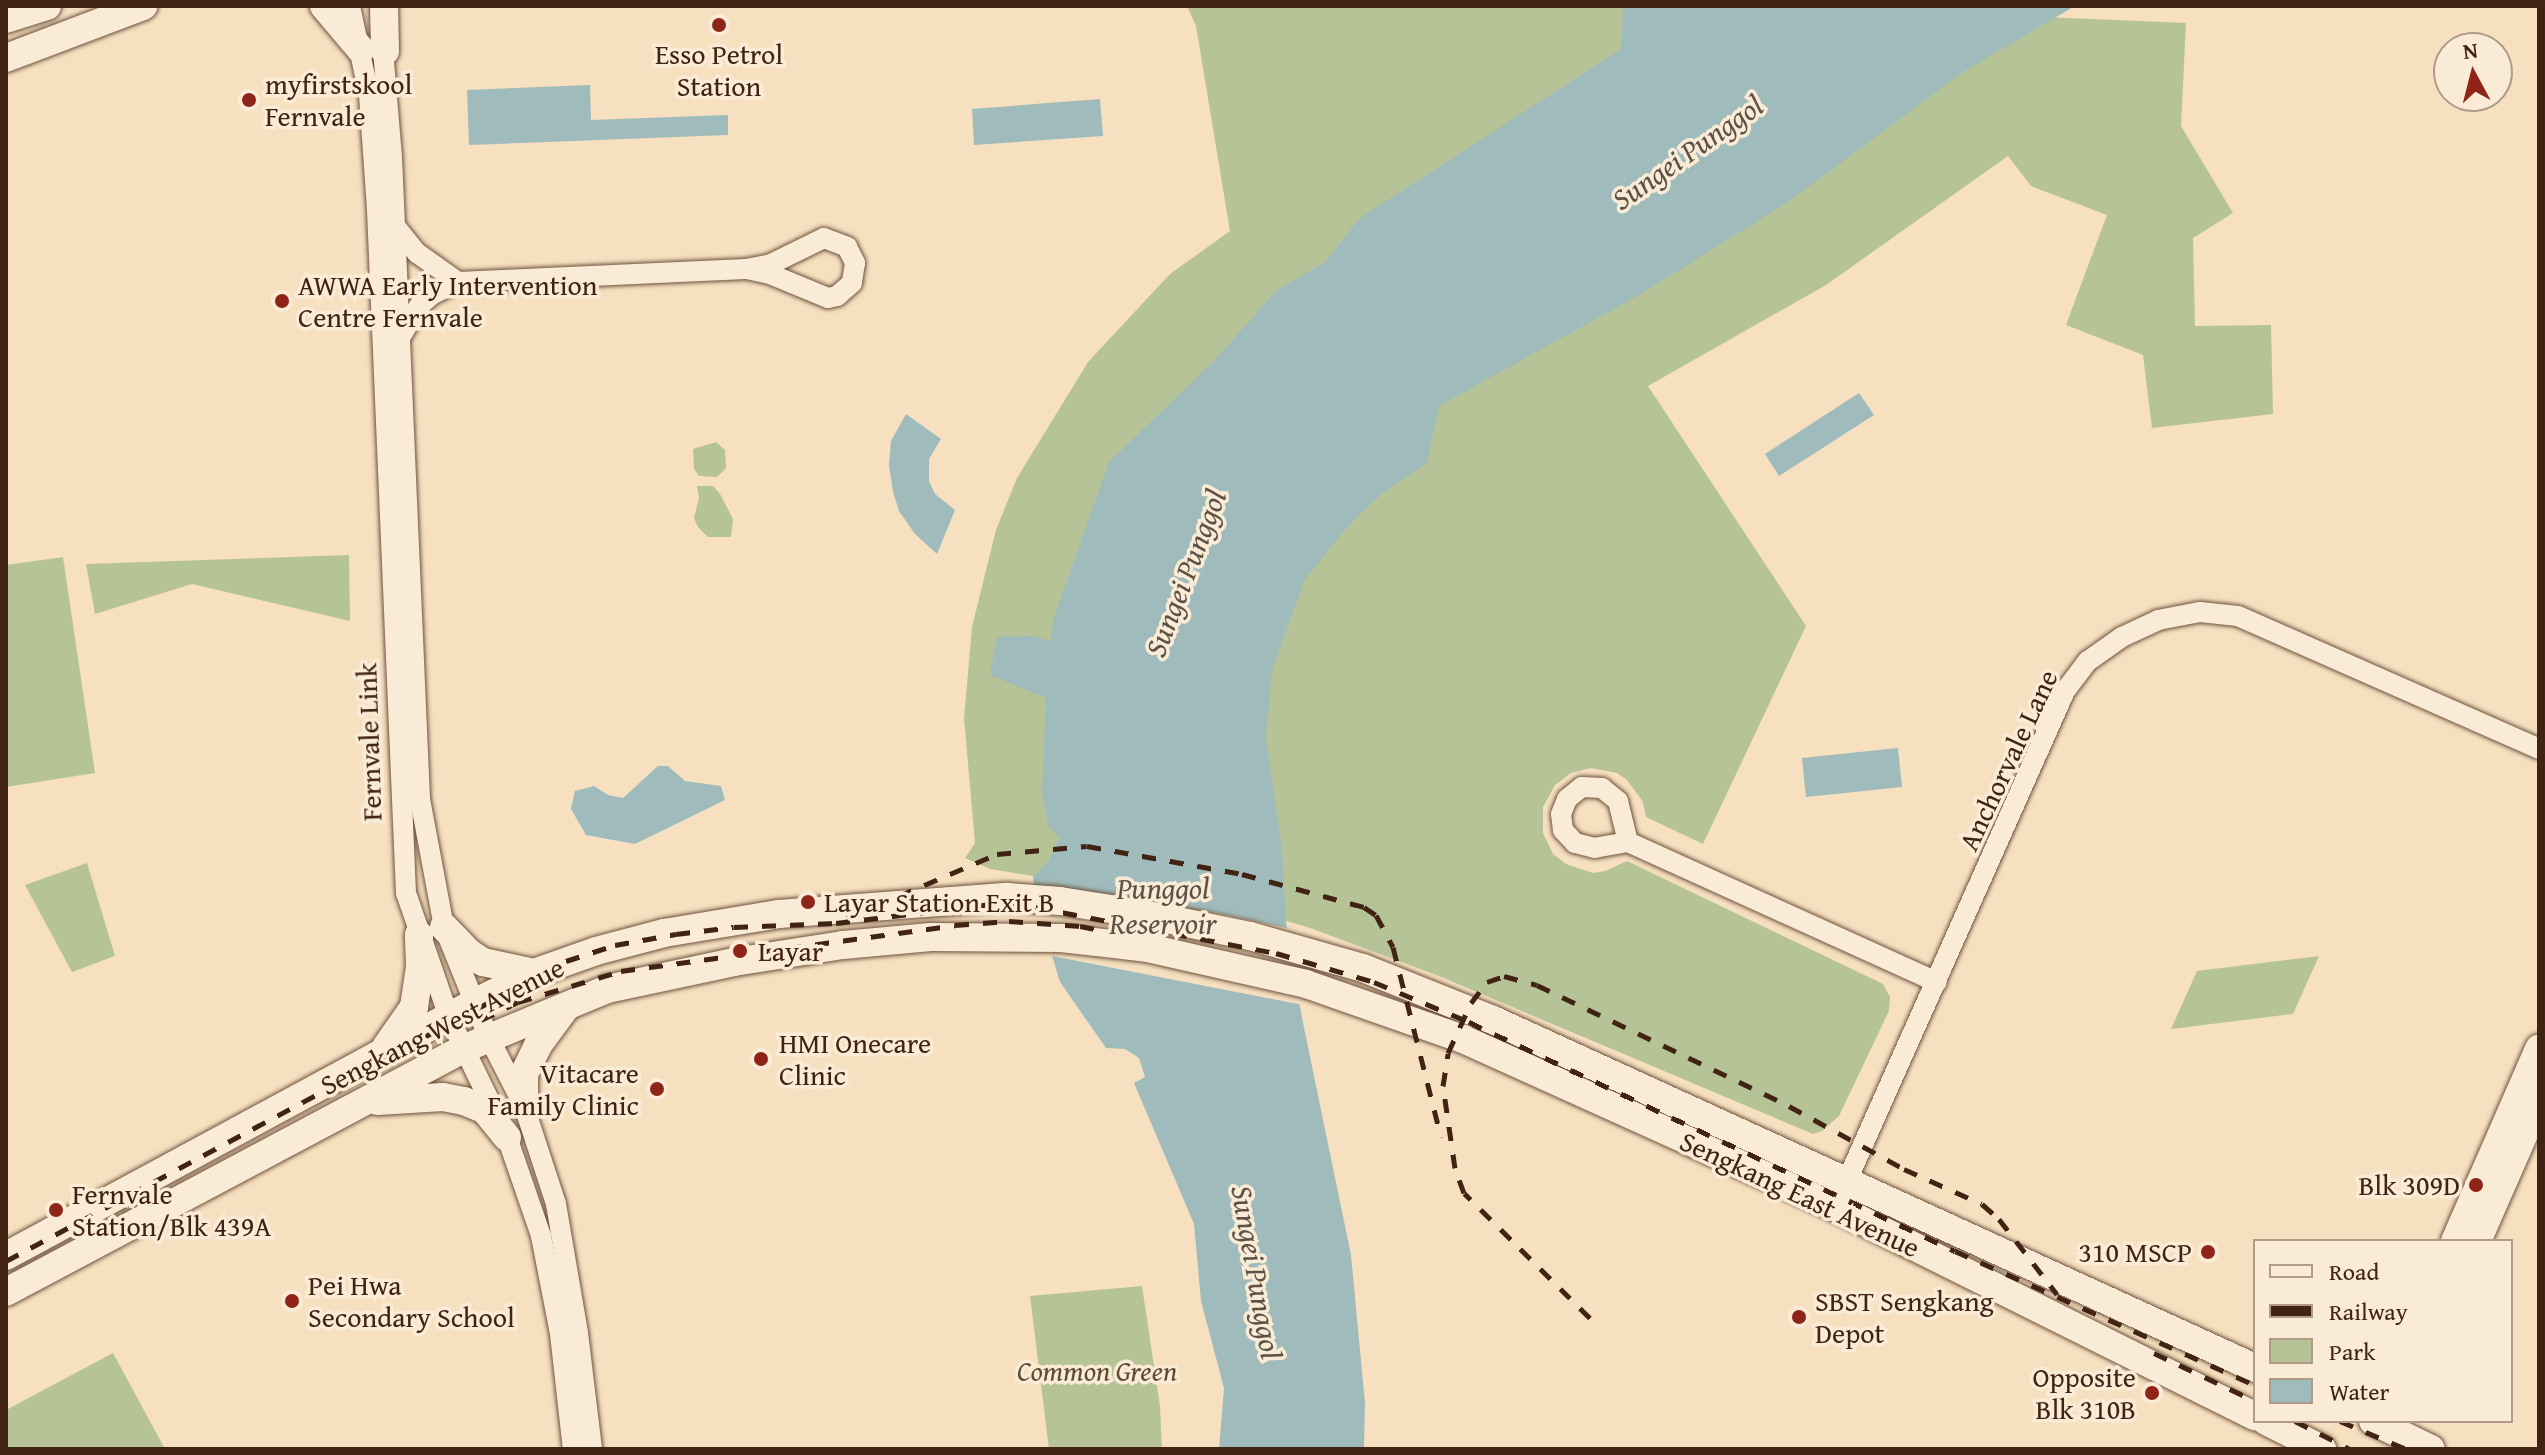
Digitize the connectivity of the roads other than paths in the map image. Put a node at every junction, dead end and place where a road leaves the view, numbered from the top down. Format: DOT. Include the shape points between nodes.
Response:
graph roads {
  1 [pos="47,6"];
  2 [pos="143,6"];
  3 [pos="324,6"];
  4 [pos="350,6"];
  5 [pos="372,6"];
  6 [pos="384,6"];
  7 [pos="6,19"];
  8 [pos="373,51"];
  9 [pos="6,58"];
  10 [pos="395,226"];
  11 [pos="746,269"];
  12 [pos="458,282"];
  13 [pos="401,336"];
  14 [pos="2539,749"];
  15 [pos="1628,842"];
  16 [pos="432,931"];
  17 [pos="534,973"];
  18 [pos="1937,982"];
  19 [pos="1336,993"];
  20 [pos="566,1006"];
  21 [pos="461,1010"];
  22 [pos="476,1042"];
  23 [pos="2539,1049"];
  24 [pos="383,1051"];
  25 [pos="1667,1098"];
  26 [pos="2539,1100"];
  27 [pos="365,1102"];
  28 [pos="524,1106"];
  29 [pos="507,1137"];
  30 [pos="1847,1180"];
  31 [pos="1835,1207"];
  32 [pos="2456,1239"];
  33 [pos="2478,1239"];
  34 [pos="6,1256"];
  35 [pos="6,1292"];
  36 [pos="2253,1367"];
  37 [pos="2253,1415"];
  38 [pos="2270,1423"];
  39 [pos="2431,1423"];
  40 [pos="2384,1431"];
  41 [pos="573,1449"];
  42 [pos="592,1449"];
  43 [pos="2322,1449"];
  44 [pos="2431,1449"];
  45 [pos="2447,1449"];
  1 -- 7 [label="main road"];
  2 -- 9 [label="main road"];
  3 -- 8 [label="main road"];
  4 -- 8 [label="street, Fernvale Link"];
  5 -- 8 [label="street, Fernvale Link"];
  6 -- 8 [label="main road"];
  8 -- 10 [label="street, Fernvale Link"];
  8 -- 16 [label="street, Fernvale Link" via="369,95 403,864 406,893"];
  10 -- 12 [label="street" via="417,253"];
  10 -- 13 [label="street, Fernvale Link"];
  11 -- 11 [label="street" via="771,264 824,238 847,247 855,263 852,283 828,298"];
  11 -- 12 [label="street"];
  12 -- 13 [label="street" via="419,306"];
  13 -- 16 [label="street, Fernvale Link" via="420,799"];
  14 -- 18 [label="street, Anchorvale Lane" via="2238,616 2200,612 2158,620 2088,661 2065,691"];
  15 -- 18 [label="street"];
  16 -- 17 [label="main road" via="483,962"];
  16 -- 21 [label="street, Fernvale Link"];
  16 -- 21 [label="street, Fernvale Link"];
  16 -- 24 [label="main road" via="414,1007"];
  17 -- 21 [label="main road, Sengkang West Avenue"];
  17 -- 25 [label="main road, Sengkang West Avenue" via="664,933 779,914 1007,897 1060,901 1250,936 1338,960 1437,997"];
  18 -- 30 [label="street, Anchorvale Lane"];
  19 -- 20 [label="main road, Sengkang West Avenue" via="1148,948 1010,935 931,937 734,962 607,989"];
  19 -- 31 [label="main road, Sengkang East Avenue" via="1463,1039"];
  20 -- 22 [label="main road, Sengkang West Avenue"];
  20 -- 28 [label="main road" via="524,1074"];
  21 -- 22 [label="street, Fernvale Link"];
  21 -- 22 [label="street, Fernvale Link"];
  21 -- 24 [label="main road, Sengkang West Avenue"];
  22 -- 27 [label="main road, Sengkang West Avenue"];
  22 -- 28 [label="street, Fernvale Link"];
  22 -- 29 [label="street, Fernvale Link"];
  23 -- 32 [label="main road"];
  24 -- 34 [label="main road, Sengkang West Avenue"];
  25 -- 30 [label="main road, Sengkang East Avenue"];
  26 -- 33 [label="main road"];
  27 -- 29 [label="main road" via="443,1097 464,1101 485,1110"];
  27 -- 35 [label="main road, Sengkang West Avenue"];
  28 -- 42 [label="street, Fernvale Link" via="567,1255"];
  29 -- 41 [label="street, Fernvale Link" via="541,1236 560,1334"];
  30 -- 31 [label="street, Anchorvale Lane"];
  30 -- 36 [label="main road, Sengkang East Avenue"];
  31 -- 37 [label="main road, Sengkang East Avenue"];
  38 -- 43 [label="main road"];
  39 -- 45 [label="main road"];
  40 -- 44 [label="main road"];
}
